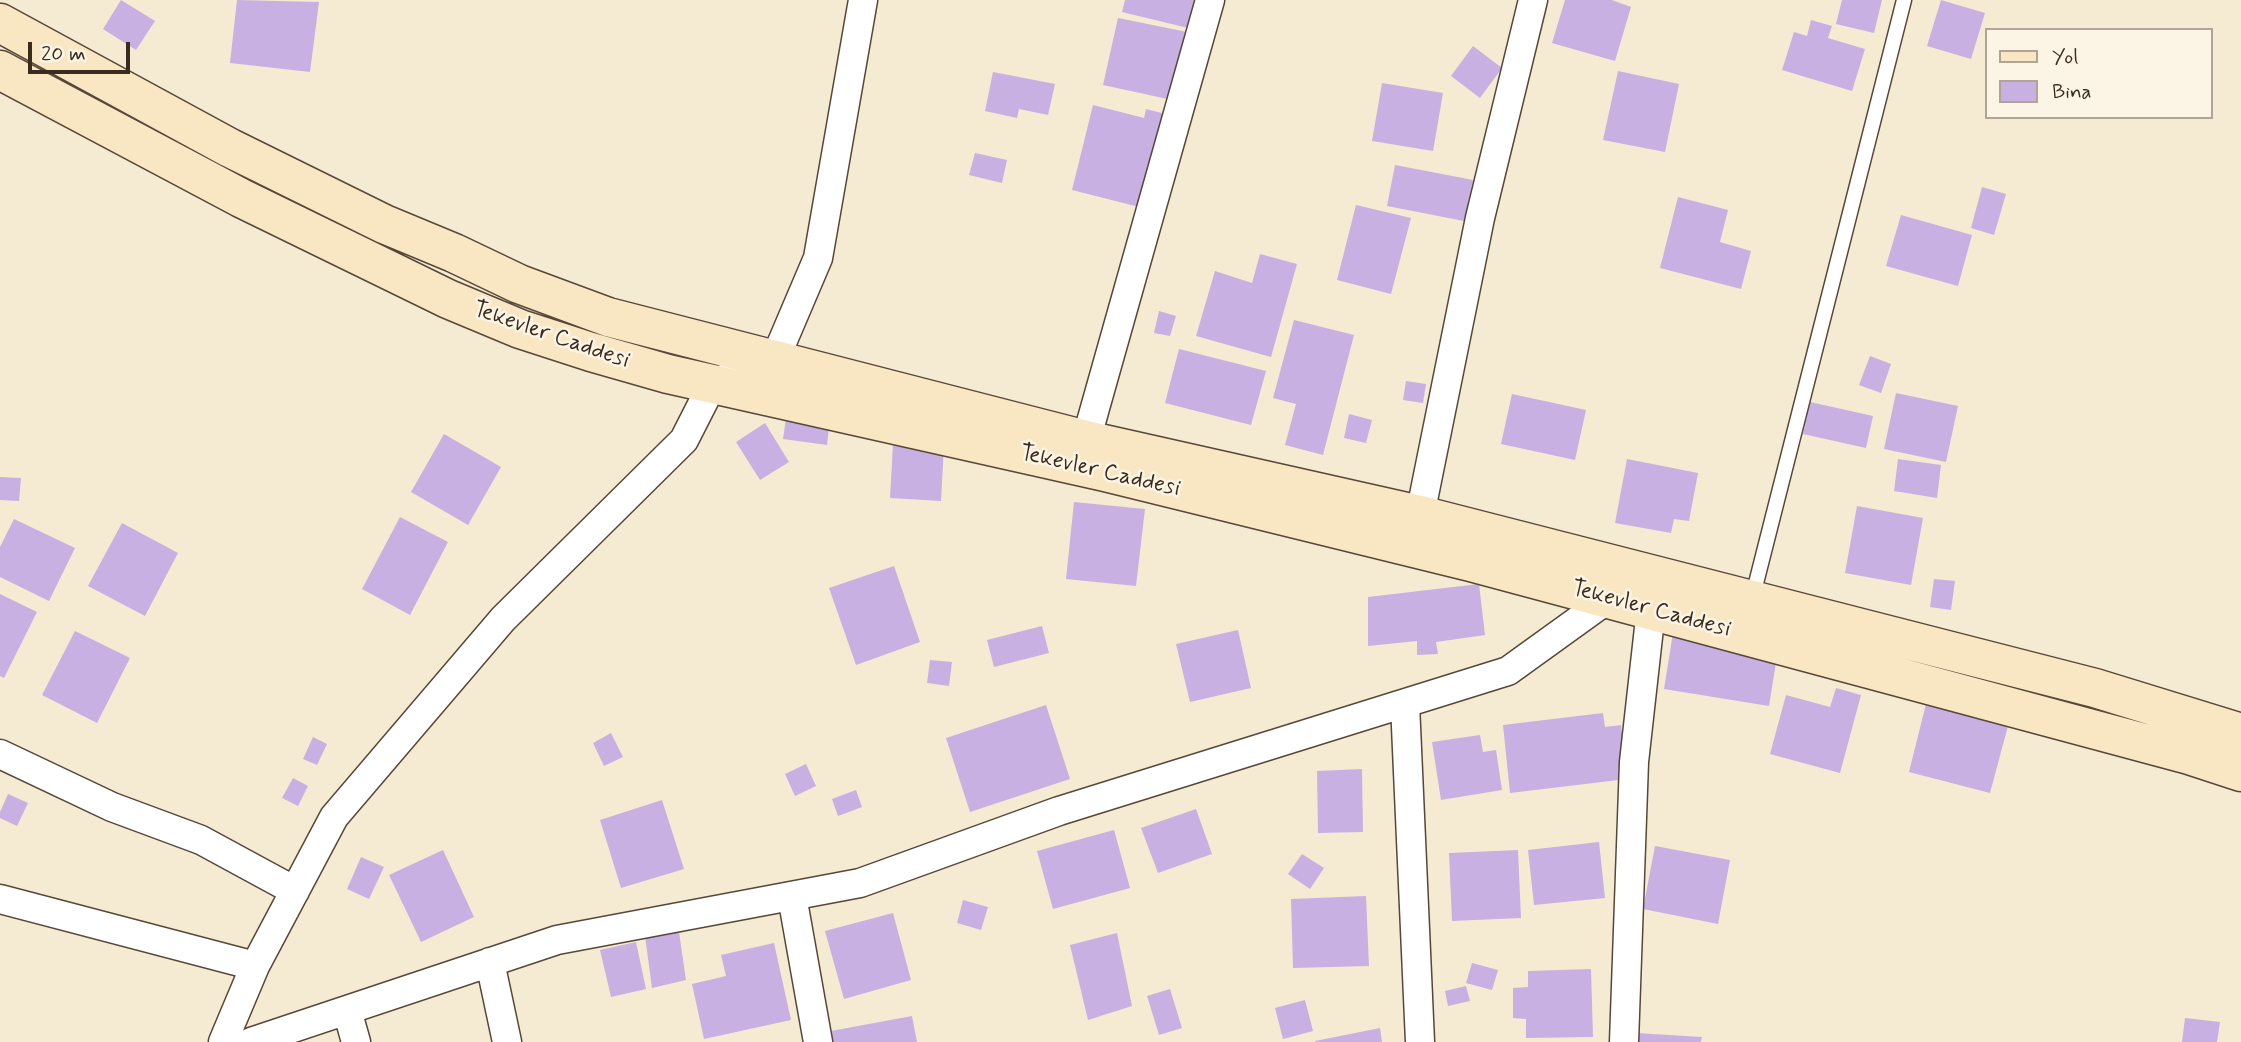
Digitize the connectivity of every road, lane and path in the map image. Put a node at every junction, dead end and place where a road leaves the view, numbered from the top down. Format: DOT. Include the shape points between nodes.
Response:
graph roads {
  1 [pos="863,0"];
  2 [pos="1210,0"];
  3 [pos="1533,0"];
  4 [pos="1904,0"];
  5 [pos="0,23"];
  6 [pos="0,70"];
  7 [pos="775,359"];
  8 [pos="713,383"];
  9 [pos="1086,440"];
  10 [pos="1420,515"];
  11 [pos="1649,586"];
  12 [pos="1610,599"];
  13 [pos="1752,601"];
  14 [pos="1405,704"];
  15 [pos="2241,733"];
  16 [pos="0,754"];
  17 [pos="2241,772"];
  18 [pos="295,891"];
  19 [pos="792,896"];
  20 [pos="0,899"];
  21 [pos="490,962"];
  22 [pos="256,966"];
  23 [pos="348,1010"];
  24 [pos="223,1042"];
  25 [pos="251,1042"];
  26 [pos="356,1042"];
  27 [pos="507,1042"];
  28 [pos="818,1042"];
  29 [pos="1420,1042"];
  30 [pos="1624,1042"];
  1 -- 7 [label="street" via="818,258"];
  2 -- 9 [label="street"];
  3 -- 10 [label="street" via="1480,218"];
  4 -- 13 [label="lane"];
  5 -- 7 [label="street" via="230,148 519,284 608,317"];
  6 -- 8 [label="street, Tekevler Caddesi" via="241,198 448,299 520,329"];
  7 -- 8 [label="street"];
  7 -- 9 [label="street"];
  8 -- 12 [label="street, Tekevler Caddesi" via="1105,472"];
  8 -- 18 [label="street" via="684,440 503,619 334,817"];
  9 -- 10 [label="street"];
  10 -- 11 [label="street"];
  11 -- 12 [label="street, Tekevler Caddesi"];
  11 -- 13 [label="street"];
  11 -- 17 [label="street, Tekevler Caddesi"];
  11 -- 30 [label="street" via="1634,762"];
  12 -- 14 [label="street" via="1508,671"];
  13 -- 15 [label="street" via="2095,688"];
  14 -- 19 [label="street" via="1059,811 860,883"];
  14 -- 29 [label="street"];
  16 -- 18 [label="street" via="113,807 201,840"];
  18 -- 22 [label="street"];
  19 -- 21 [label="street" via="557,940"];
  19 -- 28 [label="street"];
  20 -- 22 [label="street"];
  21 -- 23 [label="street"];
  21 -- 27 [label="street"];
  22 -- 24 [label="street"];
  23 -- 25 [label="street"];
  23 -- 26 [label="street"];
}
